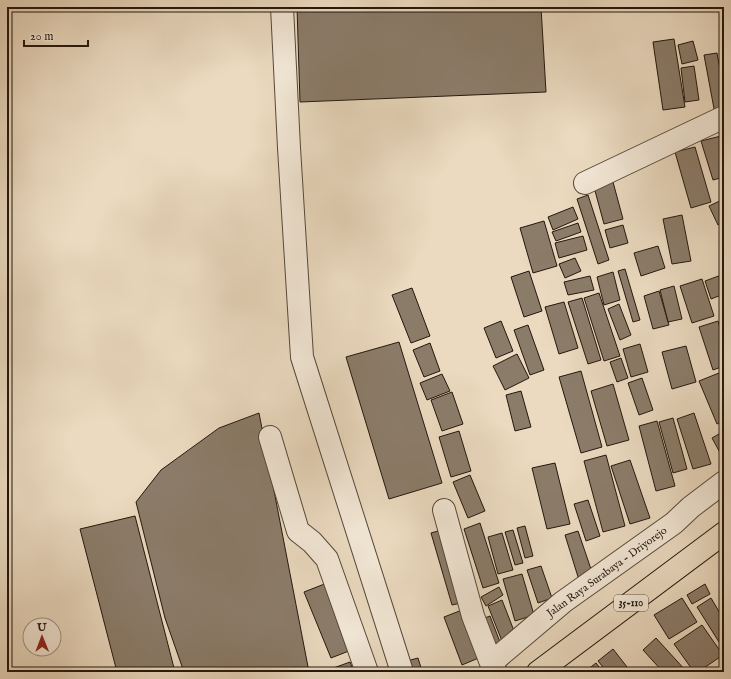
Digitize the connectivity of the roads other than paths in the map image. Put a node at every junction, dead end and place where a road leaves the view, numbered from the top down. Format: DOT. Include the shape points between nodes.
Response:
graph roads {
  1 [pos="282,7"];
  2 [pos="724,117"];
  3 [pos="585,183"];
  4 [pos="270,437"];
  5 [pos="724,482"];
  6 [pos="444,510"];
  7 [pos="724,533"];
  8 [pos="494,668"];
  9 [pos="367,672"];
  10 [pos="402,672"];
  11 [pos="538,672"];
  1 -- 10 [label="street" via="302,358"];
  2 -- 3 [label="street"];
  4 -- 9 [label="street" via="298,531 327,559"];
  5 -- 8 [label="street, Jalan Raya Surabaya - Driyorejo" via="690,507 674,523 563,602"];
  6 -- 8 [label="street" via="473,616"];
  7 -- 11 [label="main road, 35-110"];
}
